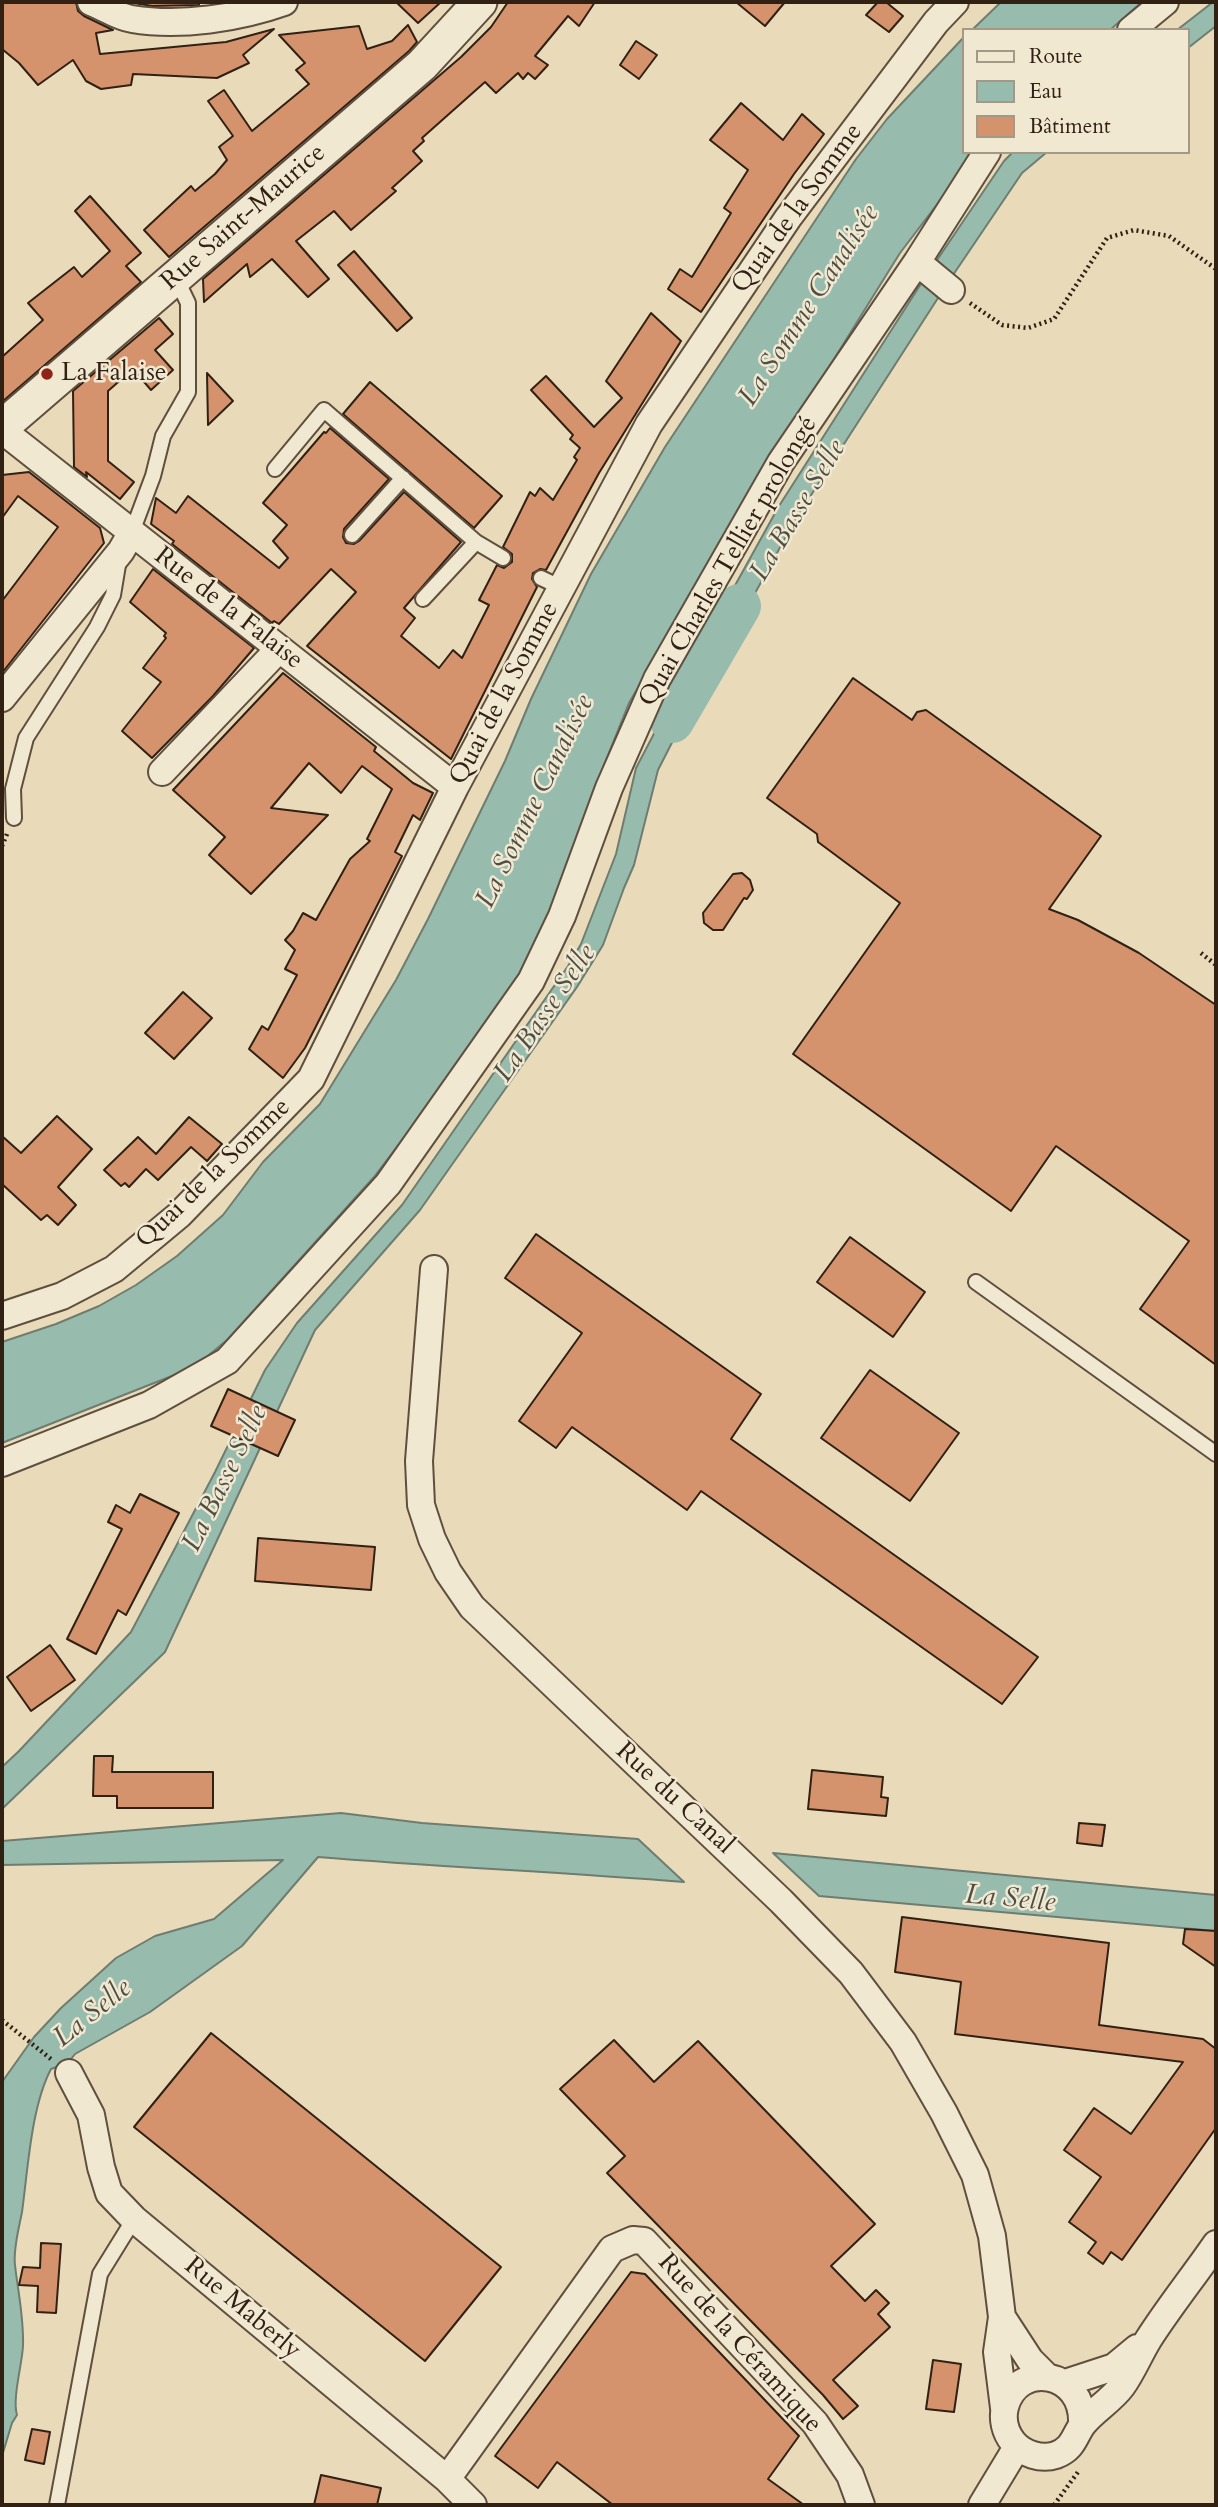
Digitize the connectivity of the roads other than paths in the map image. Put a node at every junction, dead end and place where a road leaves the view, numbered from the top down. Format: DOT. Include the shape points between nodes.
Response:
graph roads {
  1 [pos="91,2"];
  2 [pos="284,2"];
  3 [pos="480,2"];
  4 [pos="955,2"];
  5 [pos="1164,2"];
  6 [pos="1133,28"];
  7 [pos="986,154"];
  8 [pos="917,262"];
  9 [pos="175,277"];
  10 [pos="951,290"];
  11 [pos="2,428"];
  12 [pos="275,468"];
  13 [pos="403,478"];
  14 [pos="352,535"];
  15 [pos="126,542"];
  16 [pos="476,542"];
  17 [pos="503,558"];
  18 [pos="423,599"];
  19 [pos="279,649"];
  20 [pos="2,698"];
  21 [pos="162,772"];
  22 [pos="455,787"];
  23 [pos="14,818"];
  24 [pos="434,1269"];
  25 [pos="976,1282"];
  26 [pos="2,1316"];
  27 [pos="1216,1454"];
  28 [pos="2,1463"];
  29 [pos="69,2073"];
  30 [pos="134,2219"];
  31 [pos="1216,2244"];
  32 [pos="1002,2317"];
  33 [pos="1149,2338"];
  34 [pos="1056,2380"];
  35 [pos="1004,2408"];
  36 [pos="1083,2424"];
  37 [pos="1017,2447"];
  38 [pos="447,2479"];
  39 [pos="57,2505"];
  40 [pos="473,2505"];
  41 [pos="861,2505"];
  42 [pos="982,2505"];
  1 -- 2 [label="street" via="130,19 193,21 255,13"];
  3 -- 9 [label="street, Rue Saint-Maurice" via="422,65"];
  4 -- 22 [label="street, Quai de la Somme" via="821,174 649,424 552,583"];
  5 -- 6 [label="street"];
  7 -- 8 [label="street, Quai Charles Tellier prolongé"];
  8 -- 10 [label="street"];
  8 -- 28 [label="street, Quai Charles Tellier prolongé" via="781,462 656,678 562,916 531,981 388,1184 227,1361 149,1405"];
  9 -- 11 [label="street, Rue Saint-Maurice"];
  9 -- 15 [label="lane" via="188,303 188,392 163,436 153,476"];
  11 -- 15 [label="street, Rue de la Falaise"];
  12 -- 13 [label="lane" via="324,410"];
  13 -- 14 [label="lane"];
  13 -- 16 [label="lane"];
  15 -- 19 [label="street, Rue de la Falaise"];
  15 -- 20 [label="street"];
  15 -- 23 [label="lane" via="113,595 26,738 13,789"];
  16 -- 17 [label="lane"];
  16 -- 18 [label="lane"];
  19 -- 21 [label="street"];
  19 -- 22 [label="street, Rue de la Falaise"];
  22 -- 26 [label="street, Quai de la Somme" via="311,1079 179,1215 114,1269 62,1296"];
  24 -- 32 [label="street, Rue du Canal" via="419,1461 421,1504 448,1572 472,1607 851,1973 903,2042 975,2175 992,2236"];
  25 -- 27 [label="lane"];
  29 -- 30 [label="street, Rue Maberly" via="91,2115 109,2193"];
  30 -- 38 [label="street, Rue Maberly"];
  30 -- 39 [label="lane" via="100,2274"];
  31 -- 33 [label="street"];
  32 -- 34 [label="street, Rue du Canal" via="1030,2360"];
  32 -- 35 [label="street, Rue du Canal" via="998,2352"];
  33 -- 34 [label="street" via="1114,2367"];
  33 -- 36 [label="street" via="1121,2387"];
  34 -- 35 [label="street" via="1025,2381 1008,2397"];
  34 -- 36 [label="street" via="1080,2401"];
  35 -- 37 [label="street" via="1006,2429"];
  36 -- 37 [label="street" via="1077,2438 1056,2455 1042,2457"];
  37 -- 42 [label="street"];
  38 -- 40 [label="street, Rue Maberly"];
  38 -- 41 [label="street, Rue de la Céramique" via="612,2249 633,2240 644,2241 815,2423 850,2475"];
}
